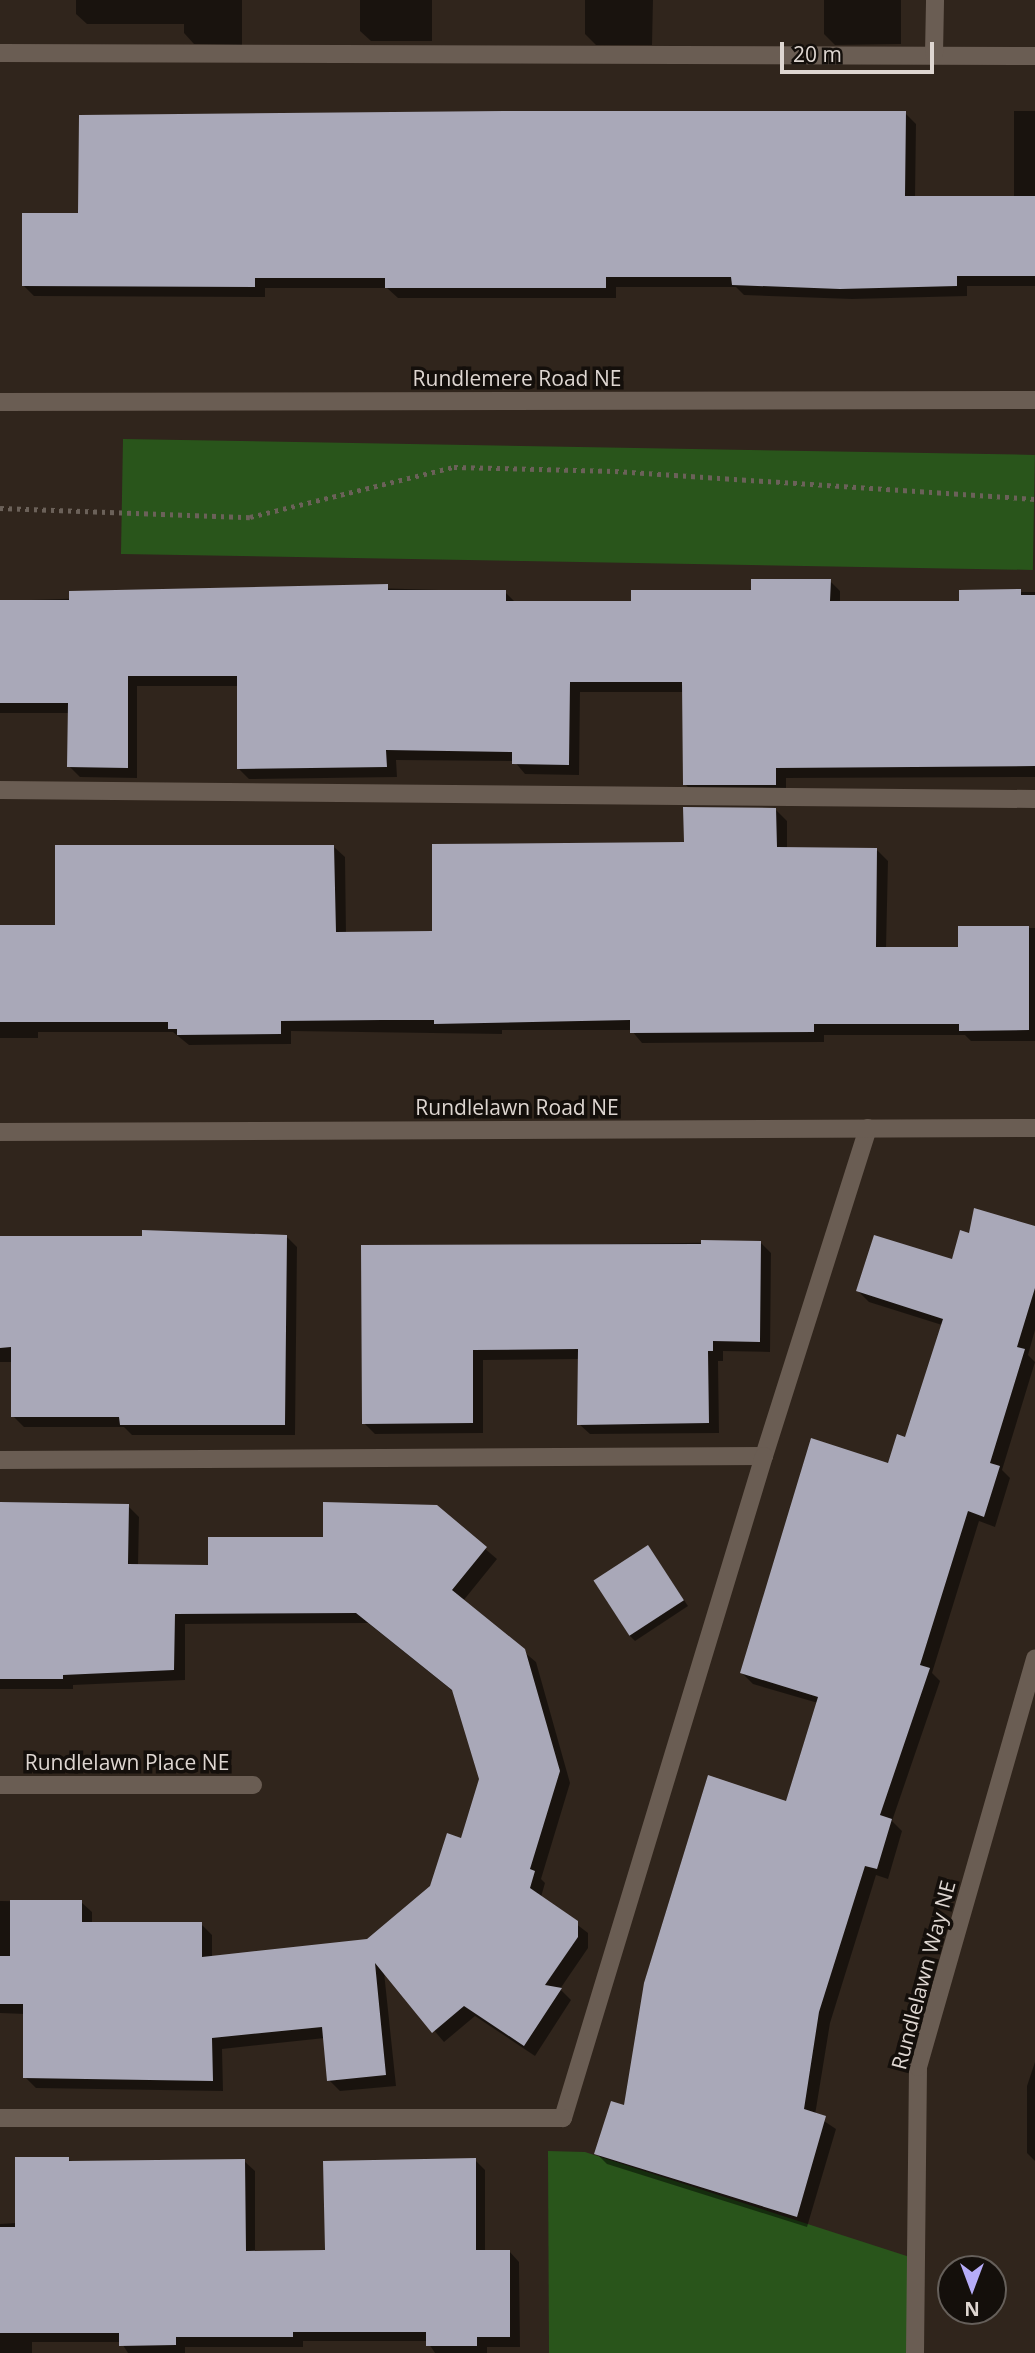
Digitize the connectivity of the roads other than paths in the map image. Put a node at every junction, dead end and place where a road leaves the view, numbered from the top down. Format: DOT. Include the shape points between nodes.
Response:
graph roads {
  1 [pos="935,0"];
  2 [pos="0,53"];
  3 [pos="934,54"];
  4 [pos="1035,56"];
  5 [pos="1035,400"];
  6 [pos="0,402"];
  7 [pos="0,790"];
  8 [pos="1035,799"];
  9 [pos="868,1128"];
  10 [pos="1035,1128"];
  11 [pos="0,1132"];
  12 [pos="764,1456"];
  13 [pos="0,1460"];
  14 [pos="1035,1658"];
  15 [pos="0,1784"];
  16 [pos="253,1784"];
  17 [pos="0,2118"];
  18 [pos="915,2353"];
  1 -- 3 [label="street"];
  2 -- 3 [label="street"];
  3 -- 4 [label="street"];
  5 -- 6 [label="street, Rundlemere Road NE"];
  7 -- 8 [label="street"];
  9 -- 10 [label="street, Rundlelawn Road NE"];
  9 -- 11 [label="street, Rundlelawn Road NE"];
  9 -- 12 [label="street"];
  12 -- 13 [label="street"];
  12 -- 17 [label="street" via="563,2118"];
  14 -- 18 [label="street, Rundlelawn Way NE" via="918,2067"];
  15 -- 16 [label="street, Rundlelawn Place NE"];
}
